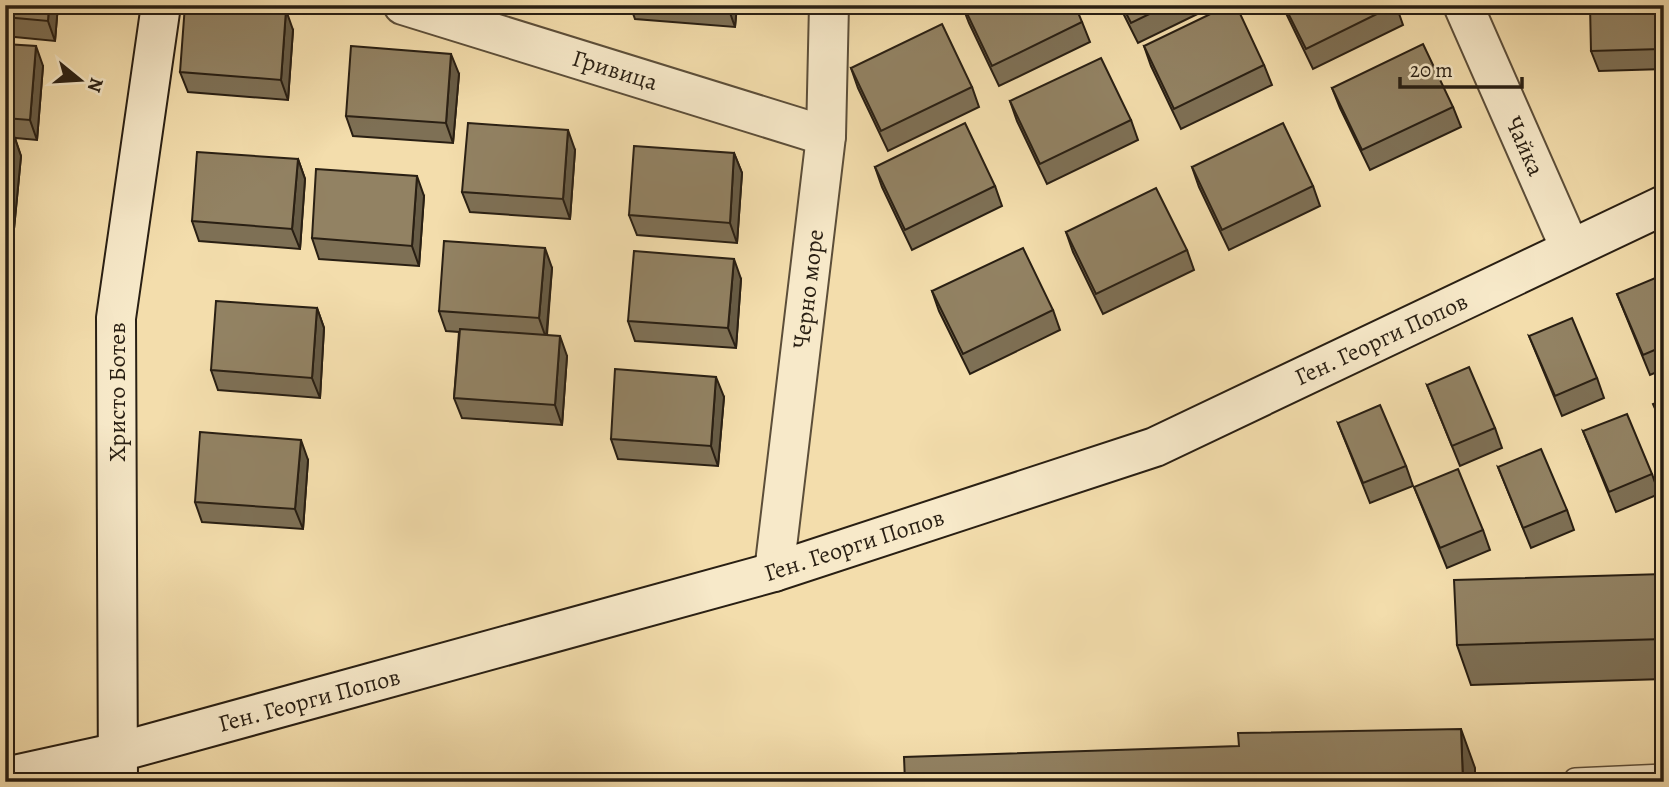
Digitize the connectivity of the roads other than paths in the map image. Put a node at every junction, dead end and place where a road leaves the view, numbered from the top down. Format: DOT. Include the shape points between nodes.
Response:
graph roads {
  1 [pos="161,5"];
  2 [pos="403,5"];
  3 [pos="829,5"];
  4 [pos="1463,5"];
  5 [pos="826,136"];
  6 [pos="1664,205"];
  7 [pos="1570,248"];
  8 [pos="774,572"];
  9 [pos="118,767"];
  10 [pos="1664,775"];
  11 [pos="5,778"];
  12 [pos="1573,782"];
  1 -- 9 [label="street, Христо Ботев" via="116,318"];
  2 -- 5 [label="street, Гривица"];
  3 -- 5 [label="street, Черно море"];
  4 -- 7 [label="street, Чайка"];
  5 -- 8 [label="street, Черно море"];
  6 -- 7 [label="street, Ген. Георги Попов"];
  7 -- 8 [label="street, Ген. Георги Попов" via="1155,447"];
  8 -- 9 [label="street, Ген. Георги Попов"];
  9 -- 11 [label="street, Ген. Георги Попов"];
  10 -- 12 [label="lane"];
}
